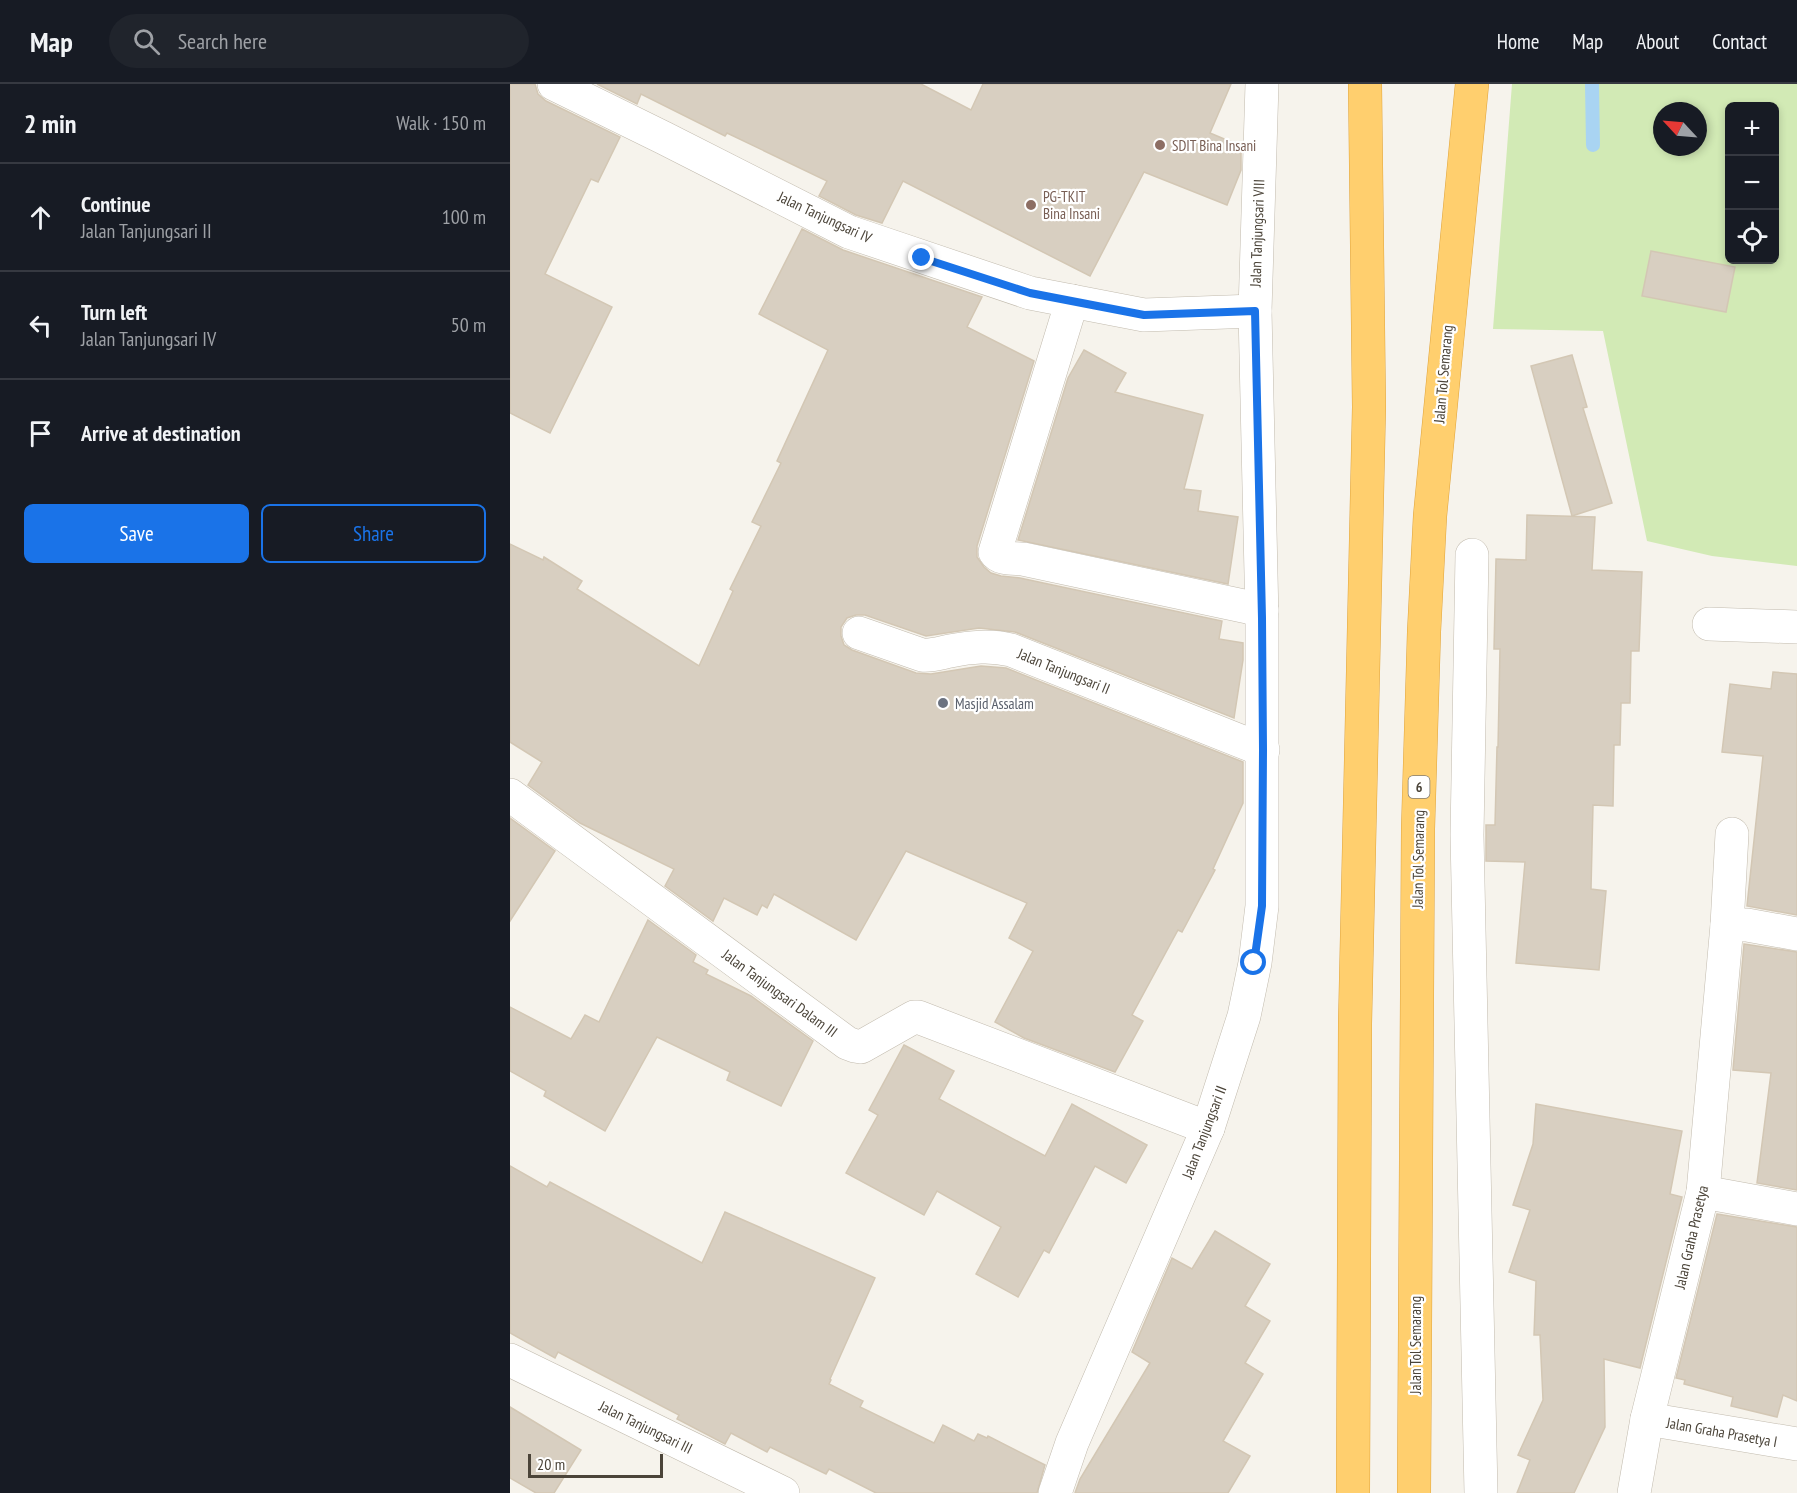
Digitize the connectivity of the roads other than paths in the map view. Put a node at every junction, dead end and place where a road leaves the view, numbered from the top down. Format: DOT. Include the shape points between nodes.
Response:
graph roads {
  1 [pos="554,84"];
  2 [pos="1263,84"];
  3 [pos="1365,84"];
  4 [pos="1472,84"];
  5 [pos="1072,301"];
  6 [pos="1255,311"];
  7 [pos="1472,555"];
  8 [pos="1262,610"];
  9 [pos="1709,624"];
  10 [pos="1797,627"];
  11 [pos="859,633"];
  12 [pos="1263,750"];
  13 [pos="510,795"];
  14 [pos="1732,834"];
  15 [pos="1737,925"];
  16 [pos="1797,934"];
  17 [pos="1208,1128"];
  18 [pos="1703,1192"];
  19 [pos="1797,1209"];
  20 [pos="510,1360"];
  21 [pos="1647,1419"];
  22 [pos="1797,1444"];
  23 [pos="783,1493"];
  24 [pos="1055,1493"];
  25 [pos="1353,1493"];
  26 [pos="1414,1493"];
  27 [pos="1481,1493"];
  28 [pos="1634,1493"];
  1 -- 5 [label="street, Jalan Tanjungsari IV" via="849,232 1030,293"];
  2 -- 6 [label="street, Jalan Tanjungsari VIII"];
  3 -- 25 [label="highway" via="1369,406 1355,1024"];
  4 -- 26 [label="highway, Jalan Tol Semarang / 6" via="1430,516 1424,632 1418,829"];
  5 -- 6 [label="street, Jalan Tanjungsari IV" via="1144,315"];
  5 -- 8 [label="street" via="995,552 997,556"];
  6 -- 8 [label="street, Jalan Tanjungsari II"];
  7 -- 27 [label="street" via="1467,835"];
  8 -- 12 [label="street, Jalan Tanjungsari II"];
  9 -- 10 [label="street"];
  11 -- 12 [label="street, Jalan Tanjungsari II" via="930,656 981,646 1011,650"];
  12 -- 17 [label="street, Jalan Tanjungsari II" via="1262,906 1254,963 1244,1016"];
  13 -- 17 [label="street, Jalan Tanjungsari Dalam III" via="847,1043 861,1047 918,1017"];
  14 -- 15 [label="street, Jalan Graha Prasetya"];
  15 -- 16 [label="street"];
  15 -- 18 [label="street, Jalan Graha Prasetya"];
  17 -- 24 [label="street, Jalan Tanjungsari II" via="1072,1443"];
  18 -- 19 [label="street"];
  18 -- 21 [label="street, Jalan Graha Prasetya"];
  20 -- 23 [label="street, Jalan Tanjungsari III"];
  21 -- 22 [label="street, Jalan Graha Prasetya I"];
  21 -- 28 [label="street, Jalan Graha Prasetya"];
}
